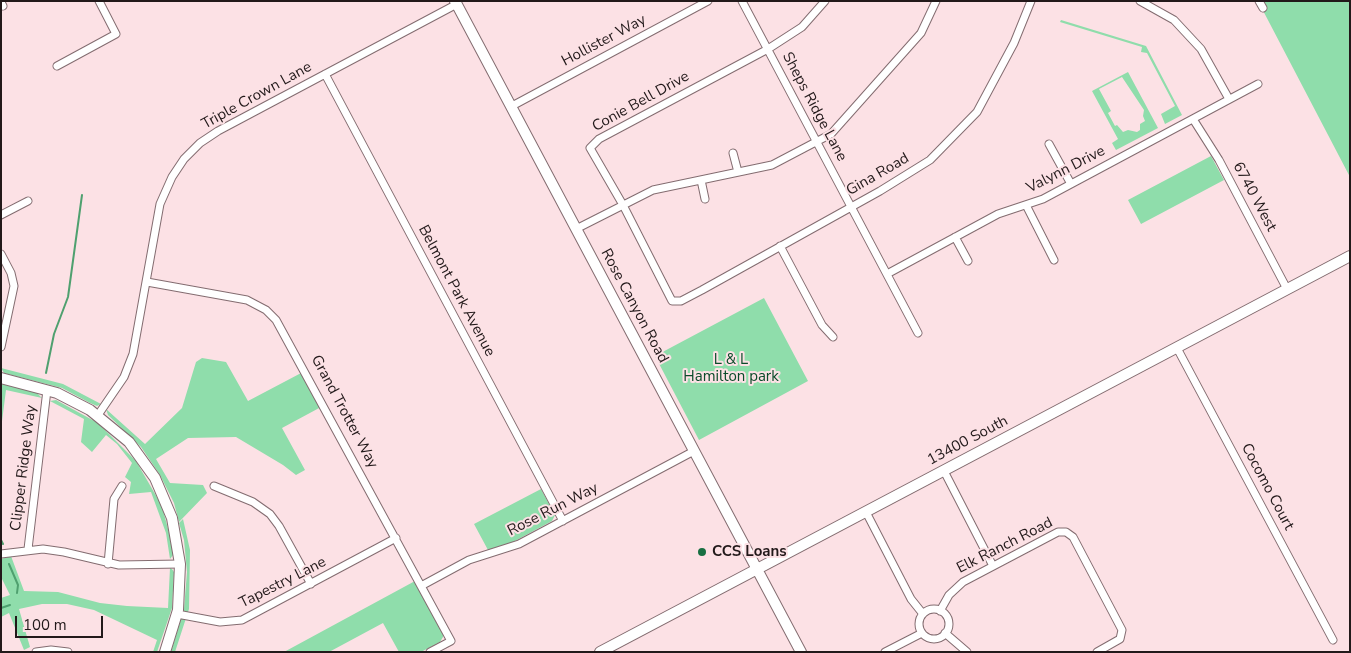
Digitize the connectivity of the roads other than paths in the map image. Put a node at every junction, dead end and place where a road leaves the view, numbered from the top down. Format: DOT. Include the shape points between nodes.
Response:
graph roads {
  1 [pos="99,1"];
  2 [pos="708,1"];
  3 [pos="742,1"];
  4 [pos="825,1"];
  5 [pos="936,1"];
  6 [pos="1031,1"];
  7 [pos="1140,1"];
  8 [pos="456,2"];
  9 [pos="768,49"];
  10 [pos="56,66"];
  11 [pos="325,74"];
  12 [pos="1258,84"];
  13 [pos="1229,99"];
  14 [pos="512,106"];
  15 [pos="1193,119"];
  16 [pos="817,142"];
  17 [pos="1049,144"];
  18 [pos="733,153"];
  19 [pos="738,172"];
  20 [pos="700,180"];
  21 [pos="1071,184"];
  22 [pos="705,199"];
  23 [pos="28,201"];
  24 [pos="623,205"];
  25 [pos="1026,205"];
  26 [pos="852,207"];
  27 [pos="1,215"];
  28 [pos="576,229"];
  29 [pos="955,237"];
  30 [pos="780,246"];
  31 [pos="1,254"];
  32 [pos="1350,256"];
  33 [pos="1054,260"];
  34 [pos="968,261"];
  35 [pos="887,274"];
  36 [pos="146,282"];
  37 [pos="1287,289"];
  38 [pos="672,301"];
  39 [pos="918,333"];
  40 [pos="833,337"];
  41 [pos="1,347"];
  42 [pos="1177,348"];
  43 [pos="1,378"];
  44 [pos="47,390"];
  45 [pos="98,415"];
  46 [pos="694,451"];
  47 [pos="944,471"];
  48 [pos="122,486"];
  49 [pos="214,486"];
  50 [pos="866,512"];
  51 [pos="563,521"];
  52 [pos="396,538"];
  53 [pos="28,550"];
  54 [pos="1,554"];
  55 [pos="108,564"];
  56 [pos="180,564"];
  57 [pos="993,566"];
  58 [pos="757,570"];
  59 [pos="311,584"];
  60 [pos="421,586"];
  61 [pos="940,611"];
  62 [pos="177,614"];
  63 [pos="923,614"];
  64 [pos="922,633"];
  65 [pos="946,633"];
  66 [pos="1333,640"];
  67 [pos="36,652"];
  68 [pos="68,652"];
  69 [pos="164,652"];
  70 [pos="430,652"];
  71 [pos="600,652"];
  72 [pos="800,652"];
  73 [pos="885,652"];
  74 [pos="967,652"];
  75 [pos="1097,652"];
  1 -- 10 [label="street" via="116,34"];
  2 -- 14 [label="street, Hollister Way"];
  3 -- 9 [label="street, Sheps Ridge Lane"];
  4 -- 9 [label="street, Conie Bell Drive" via="802,27"];
  5 -- 16 [label="street" via="921,33 831,134"];
  6 -- 26 [label="street, Gina Road" via="1014,43 977,112 930,160"];
  7 -- 13 [label="street" via="1174,20 1201,50"];
  8 -- 11 [label="street, Triple Crown Lane"];
  8 -- 14 [label="street, Rose Canyon Road"];
  9 -- 16 [label="street, Sheps Ridge Lane"];
  9 -- 24 [label="street, Conie Bell Drive" via="599,139 590,148"];
  11 -- 36 [label="street, Triple Crown Lane" via="218,131 184,159 160,204"];
  11 -- 51 [label="street, Belmont Park Avenue"];
  12 -- 13 [label="street, Valynn Drive"];
  13 -- 15 [label="street, Valynn Drive"];
  14 -- 28 [label="street, Rose Canyon Road"];
  15 -- 21 [label="street, Valynn Drive"];
  15 -- 37 [label="street, 6740 West" via="1219,160"];
  16 -- 19 [label="street" via="772,165"];
  16 -- 26 [label="street, Sheps Ridge Lane"];
  17 -- 21 [label="street"];
  18 -- 19 [label="street"];
  19 -- 20 [label="street"];
  20 -- 22 [label="street"];
  20 -- 24 [label="street" via="653,190"];
  21 -- 25 [label="street, Valynn Drive"];
  23 -- 27 [label="street"];
  24 -- 28 [label="street"];
  24 -- 38 [label="street, Conie Bell Drive"];
  25 -- 29 [label="street, Valynn Drive" via="998,214"];
  25 -- 33 [label="street"];
  26 -- 30 [label="street, Gina Road"];
  26 -- 35 [label="street, Sheps Ridge Lane"];
  28 -- 46 [label="street, Rose Canyon Road"];
  29 -- 34 [label="street"];
  29 -- 35 [label="street, Valynn Drive"];
  30 -- 38 [label="street, Gina Road" via="681,301"];
  30 -- 40 [label="street" via="822,325"];
  31 -- 41 [label="street" via="14,286"];
  32 -- 37 [label="street, 13400 South"];
  35 -- 39 [label="street, Sheps Ridge Lane"];
  36 -- 45 [label="street, Triple Crown Lane" via="130,362 120,384"];
  36 -- 52 [label="street, Grand Trotter Way" via="240,298 271,314 285,332"];
  37 -- 42 [label="street, 13400 South"];
  42 -- 47 [label="street, 13400 South"];
  42 -- 66 [label="street, Cocomo Court"];
  43 -- 44 [label="street"];
  44 -- 45 [label="street"];
  44 -- 53 [label="street, Clipper Ridge Way"];
  45 -- 56 [label="street" via="129,442 157,482 174,524"];
  46 -- 51 [label="street, Rose Run Way"];
  46 -- 58 [label="street, Rose Canyon Road"];
  47 -- 50 [label="street, 13400 South"];
  47 -- 57 [label="street"];
  48 -- 55 [label="street" via="114,499"];
  49 -- 59 [label="street" via="253,502 270,514"];
  50 -- 58 [label="street, 13400 South"];
  50 -- 63 [label="street" via="911,599"];
  51 -- 60 [label="street, Rose Run Way" via="515,546 469,560"];
  52 -- 59 [label="street, Tapestry Lane"];
  52 -- 60 [label="street, Grand Trotter Way"];
  53 -- 54 [label="street"];
  53 -- 55 [label="street" via="64,552"];
  55 -- 56 [label="street"];
  56 -- 62 [label="street"];
  57 -- 61 [label="street, Elk Ranch Road" via="958,586"];
  57 -- 75 [label="street, Elk Ranch Road" via="1058,532 1066,532 1073,537 1121,628 1122,635 1118,640"];
  58 -- 71 [label="street, 13400 South"];
  58 -- 72 [label="street, Rose Canyon Road"];
  59 -- 62 [label="street, Tapestry Lane" via="242,620 220,622"];
  60 -- 70 [label="street, Grand Trotter Way" via="451,641"];
  61 -- 63 [label="street"];
  61 -- 65 [label="street" via="948,620"];
  62 -- 69 [label="street"];
  63 -- 64 [label="street" via="919,623"];
  64 -- 65 [label="street" via="935,639"];
  64 -- 73 [label="street"];
  65 -- 74 [label="street"];
  67 -- 68 [label="street"];
}
